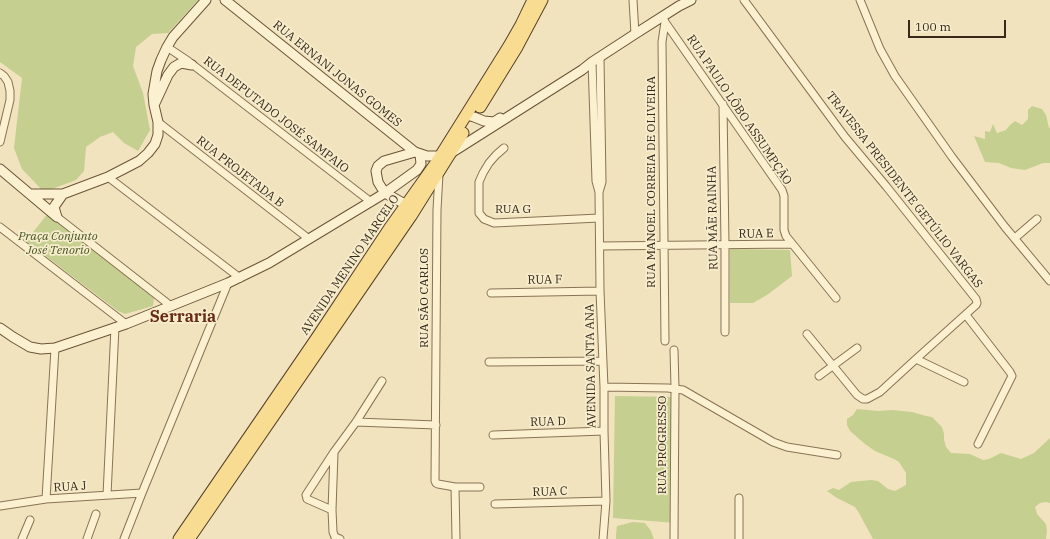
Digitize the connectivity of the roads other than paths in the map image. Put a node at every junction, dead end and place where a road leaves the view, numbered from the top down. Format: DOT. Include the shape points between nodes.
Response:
graph roads {
  1 [pos="206,0"];
  2 [pos="224,0"];
  3 [pos="533,0"];
  4 [pos="542,0"];
  5 [pos="633,0"];
  6 [pos="691,0"];
  7 [pos="744,0"];
  8 [pos="860,0"];
  9 [pos="679,3"];
  10 [pos="664,19"];
  11 [pos="635,34"];
  12 [pos="167,47"];
  13 [pos="596,60"];
  14 [pos="192,65"];
  15 [pos="2,75"];
  16 [pos="154,104"];
  17 [pos="723,104"];
  18 [pos="470,116"];
  19 [pos="158,122"];
  20 [pos="0,142"];
  21 [pos="504,148"];
  22 [pos="418,153"];
  23 [pos="445,155"];
  24 [pos="0,168"];
  25 [pos="440,171"];
  26 [pos="108,177"];
  27 [pos="385,193"];
  28 [pos="30,194"];
  29 [pos="63,194"];
  30 [pos="370,202"];
  31 [pos="411,207"];
  32 [pos="57,217"];
  33 [pos="599,218"];
  34 [pos="1037,219"];
  35 [pos="0,227"];
  36 [pos="1015,238"];
  37 [pos="309,240"];
  38 [pos="792,244"];
  39 [pos="725,245"];
  40 [pos="600,246"];
  41 [pos="664,246"];
  42 [pos="240,278"];
  43 [pos="1050,281"];
  44 [pos="228,283"];
  45 [pos="600,290"];
  46 [pos="491,293"];
  47 [pos="836,298"];
  48 [pos="171,306"];
  49 [pos="966,315"];
  50 [pos="126,324"];
  51 [pos="115,327"];
  52 [pos="0,328"];
  53 [pos="725,332"];
  54 [pos="807,334"];
  55 [pos="665,341"];
  56 [pos="55,348"];
  57 [pos="857,348"];
  58 [pos="674,350"];
  59 [pos="916,359"];
  60 [pos="603,361"];
  61 [pos="489,362"];
  62 [pos="834,366"];
  63 [pos="819,376"];
  64 [pos="382,381"];
  65 [pos="964,382"];
  66 [pos="604,387"];
  67 [pos="675,388"];
  68 [pos="356,422"];
  69 [pos="436,425"];
  70 [pos="604,431"];
  71 [pos="493,435"];
  72 [pos="978,444"];
  73 [pos="334,452"];
  74 [pos="837,455"];
  75 [pos="456,487"];
  76 [pos="480,487"];
  77 [pos="142,493"];
  78 [pos="107,495"];
  79 [pos="739,498"];
  80 [pos="46,499"];
  81 [pos="606,501"];
  82 [pos="495,504"];
  83 [pos="0,506"];
  84 [pos="332,510"];
  85 [pos="96,514"];
  86 [pos="30,520"];
  87 [pos="22,539"];
  88 [pos="87,539"];
  89 [pos="124,539"];
  90 [pos="179,539"];
  91 [pos="189,539"];
  92 [pos="340,539"];
  93 [pos="456,539"];
  94 [pos="603,539"];
  95 [pos="674,539"];
  96 [pos="739,539"];
  1 -- 12 [label="street"];
  2 -- 22 [label="street, RUA ERNANI JONAS GOMES"];
  3 -- 18 [label="main road, AVENIDA MENINO MARCELO"];
  4 -- 18 [label="main road, AVENIDA MENINO MARCELO" via="517,47"];
  5 -- 11 [label="street"];
  6 -- 9 [label="street"];
  7 -- 49 [label="street, TRAVESSA PRESIDENTE GETÚLIO VARGAS" via="845,137 976,299 978,304"];
  8 -- 36 [label="street" via="880,49 895,76 952,157"];
  9 -- 10 [label="street"];
  10 -- 11 [label="street"];
  10 -- 17 [label="street, RUA PAULO LÔBO ASSUMPÇÃO"];
  10 -- 41 [label="street, RUA MANOEL CORREIA DE OLIVEIRA"];
  11 -- 13 [label="street"];
  12 -- 14 [label="street, RUA DEPUTADO JOSÉ SAMPAIO"];
  12 -- 16 [label="street" via="157,71"];
  13 -- 18 [label="street" via="585,64 494,122"];
  13 -- 23 [label="street"];
  13 -- 33 [label="street, AVENIDA SANTA ANA" via="596,181 599,192"];
  14 -- 16 [label="street" via="181,63 174,67"];
  14 -- 30 [label="street, RUA DEPUTADO JOSÉ SAMPAIO"];
  15 -- 20 [label="street" via="8,82 10,100"];
  16 -- 19 [label="street"];
  17 -- 38 [label="street, RUA PAULO LÔBO ASSUMPÇÃO" via="745,131 782,190 784,230"];
  17 -- 39 [label="street, RUA MÃE RAINHA"];
  18 -- 23 [label="main road, AVENIDA MENINO MARCELO"];
  19 -- 26 [label="street" via="157,139 148,153 139,161"];
  19 -- 37 [label="street, RUA PROJETADA B"];
  21 -- 33 [label="street, RUA G" via="489,163 479,182 479,212 484,219 494,223"];
  22 -- 23 [label="street" via="427,156"];
  22 -- 27 [label="street" via="421,164 418,170"];
  22 -- 27 [label="street" via="384,161 378,166 378,182"];
  23 -- 25 [label="main road, AVENIDA MENINO MARCELO"];
  23 -- 31 [label="main road, AVENIDA MENINO MARCELO" via="436,162"];
  24 -- 28 [label="street"];
  25 -- 31 [label="main road, AVENIDA MENINO MARCELO"];
  25 -- 69 [label="street, RUA SÃO CARLOS" via="437,210"];
  26 -- 29 [label="street"];
  26 -- 42 [label="street"];
  27 -- 30 [label="street"];
  27 -- 31 [label="street"];
  28 -- 29 [label="street"];
  28 -- 32 [label="street"];
  29 -- 32 [label="street" via="54,207"];
  30 -- 37 [label="street"];
  31 -- 90 [label="main road, AVENIDA MENINO MARCELO"];
  31 -- 91 [label="main road, AVENIDA MENINO MARCELO"];
  32 -- 48 [label="street"];
  33 -- 40 [label="street, AVENIDA SANTA ANA"];
  34 -- 36 [label="street"];
  35 -- 50 [label="street"];
  36 -- 43 [label="street"];
  37 -- 42 [label="street"];
  38 -- 39 [label="street, RUA E"];
  38 -- 47 [label="street, RUA PAULO LÔBO ASSUMPÇÃO"];
  39 -- 41 [label="street, RUA E"];
  39 -- 53 [label="street, RUA MÃE RAINHA"];
  40 -- 41 [label="street, RUA E"];
  40 -- 45 [label="street, AVENIDA SANTA ANA"];
  41 -- 55 [label="street, RUA MANOEL CORREIA DE OLIVEIRA"];
  42 -- 44 [label="street"];
  44 -- 48 [label="street"];
  44 -- 77 [label="street"];
  45 -- 46 [label="street, RUA F"];
  45 -- 60 [label="street, AVENIDA SANTA ANA"];
  48 -- 50 [label="street"];
  49 -- 59 [label="street, TRAVESSA PRESIDENTE GETÚLIO VARGAS"];
  49 -- 72 [label="street" via="1012,376"];
  50 -- 51 [label="street"];
  51 -- 56 [label="street"];
  51 -- 78 [label="street"];
  52 -- 56 [label="street" via="12,338 30,347"];
  54 -- 62 [label="street"];
  56 -- 80 [label="street"];
  57 -- 62 [label="street"];
  58 -- 67 [label="street, RUA PROGRESSO"];
  59 -- 62 [label="street, TRAVESSA PRESIDENTE GETÚLIO VARGAS" via="880,392 866,399 857,395"];
  59 -- 65 [label="street"];
  60 -- 61 [label="street"];
  60 -- 66 [label="street, AVENIDA SANTA ANA"];
  62 -- 63 [label="street"];
  64 -- 68 [label="street"];
  66 -- 67 [label="street"];
  66 -- 70 [label="street, AVENIDA SANTA ANA"];
  67 -- 74 [label="street" via="692,394 773,442 787,447"];
  67 -- 95 [label="street, RUA PROGRESSO"];
  68 -- 69 [label="street"];
  68 -- 73 [label="street"];
  69 -- 75 [label="street, RUA SÃO CARLOS" via="435,481 436,484"];
  70 -- 71 [label="street, RUA D"];
  70 -- 81 [label="street, AVENIDA SANTA ANA"];
  73 -- 84 [label="street"];
  73 -- 84 [label="street" via="306,495 307,499"];
  75 -- 76 [label="street"];
  75 -- 93 [label="street"];
  77 -- 78 [label="street, RUA J"];
  77 -- 89 [label="street"];
  78 -- 80 [label="street, RUA J"];
  79 -- 96 [label="street"];
  80 -- 83 [label="street, RUA J"];
  81 -- 82 [label="street, RUA C"];
  81 -- 94 [label="street, AVENIDA SANTA ANA"];
  84 -- 92 [label="street" via="333,532 335,537"];
  85 -- 88 [label="street"];
  86 -- 87 [label="street"];
}
